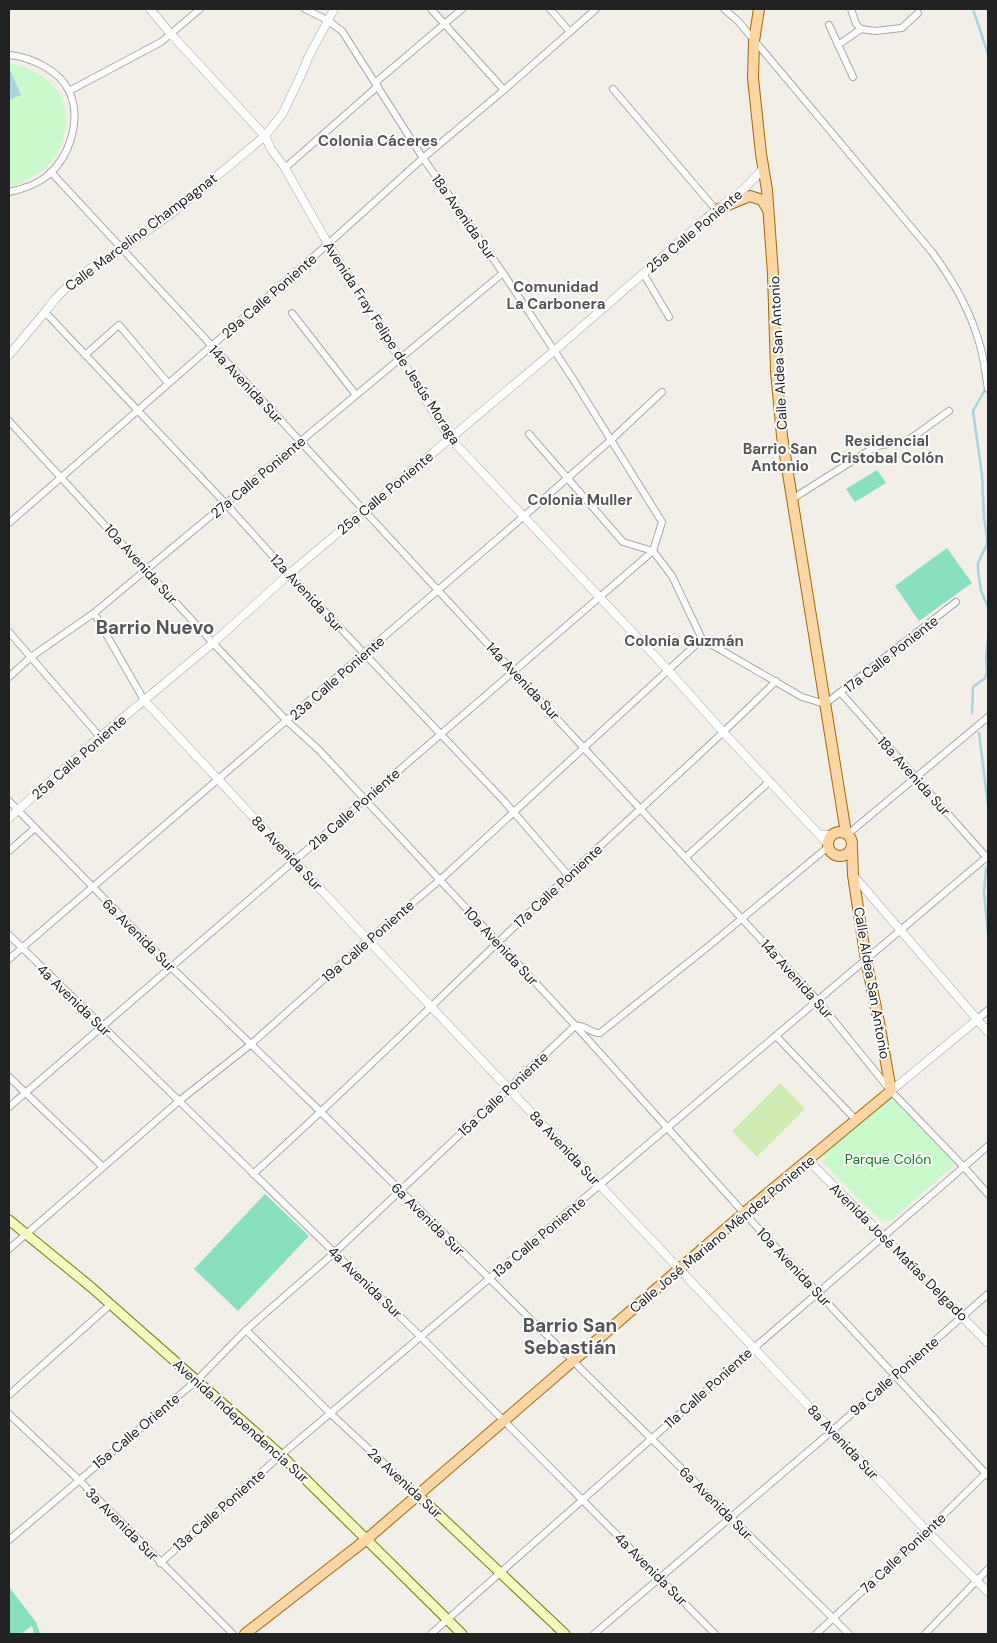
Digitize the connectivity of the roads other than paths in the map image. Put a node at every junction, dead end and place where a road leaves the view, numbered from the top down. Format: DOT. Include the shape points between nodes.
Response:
graph roads {
  1 [pos="150,9"];
  2 [pos="200,9"];
  3 [pos="305,9"];
  4 [pos="334,9"];
  5 [pos="431,9"];
  6 [pos="462,9"];
  7 [pos="550,9"];
  8 [pos="596,9"];
  9 [pos="724,9"];
  10 [pos="759,9"];
  11 [pos="851,9"];
  12 [pos="918,13"];
  13 [pos="327,20"];
  14 [pos="445,24"];
  15 [pos="829,25"];
  16 [pos="861,28"];
  17 [pos="570,32"];
  18 [pos="170,33"];
  19 [pos="754,41"];
  20 [pos="838,44"];
  21 [pos="9,55"];
  22 [pos="852,77"];
  23 [pos="377,84"];
  24 [pos="613,89"];
  25 [pos="504,90"];
  26 [pos="69,91"];
  27 [pos="265,136"];
  28 [pos="423,158"];
  29 [pos="285,168"];
  30 [pos="763,169"];
  31 [pos="51,172"];
  32 [pos="9,192"];
  33 [pos="716,210"];
  34 [pos="769,211"];
  35 [pos="328,244"];
  36 [pos="122,249"];
  37 [pos="503,273"];
  38 [pos="643,273"];
  39 [pos="45,312"];
  40 [pos="292,313"];
  41 [pos="669,317"];
  42 [pos="211,346"];
  43 [pos="554,351"];
  44 [pos="9,355"];
  45 [pos="85,355"];
  46 [pos="400,358"];
  47 [pos="168,383"];
  48 [pos="988,389"];
  49 [pos="662,392"];
  50 [pos="356,395"];
  51 [pos="137,410"];
  52 [pos="949,411"];
  53 [pos="9,421"];
  54 [pos="530,434"];
  55 [pos="450,438"];
  56 [pos="612,439"];
  57 [pos="300,442"];
  58 [pos="61,476"];
  59 [pos="568,478"];
  60 [pos="792,499"];
  61 [pos="226,504"];
  62 [pos="364,511"];
  63 [pos="523,517"];
  64 [pos="9,523"];
  65 [pos="654,551"];
  66 [pos="147,569"];
  67 [pos="289,574"];
  68 [pos="438,590"];
  69 [pos="600,598"];
  70 [pos="956,602"];
  71 [pos="94,613"];
  72 [pos="9,632"];
  73 [pos="702,639"];
  74 [pos="214,643"];
  75 [pos="364,654"];
  76 [pos="31,657"];
  77 [pos="668,670"];
  78 [pos="514,671"];
  79 [pos="9,677"];
  80 [pos="776,682"];
  81 [pos="841,693"];
  82 [pos="144,700"];
  83 [pos="825,704"];
  84 [pos="988,717"];
  85 [pos="287,721"];
  86 [pos="724,733"];
  87 [pos="441,735"];
  88 [pos="100,737"];
  89 [pos="584,747"];
  90 [pos="916,778"];
  91 [pos="217,780"];
  92 [pos="770,781"];
  93 [pos="365,800"];
  94 [pos="9,801"];
  95 [pos="641,808"];
  96 [pos="18,810"];
  97 [pos="514,812"];
  98 [pos="9,818"];
  99 [pos="35,828"];
  100 [pos="836,838"];
  101 [pos="852,849"];
  102 [pos="9,851"];
  103 [pos="836,856"];
  104 [pos="686,857"];
  105 [pos="988,858"];
  106 [pos="294,861"];
  107 [pos="568,875"];
  108 [pos="853,875"];
  109 [pos="440,880"];
  110 [pos="92,888"];
  111 [pos="742,918"];
  112 [pos="901,929"];
  113 [pos="9,935"];
  114 [pos="368,940"];
  115 [pos="498,943"];
  116 [pos="22,948"];
  117 [pos="9,960"];
  118 [pos="866,960"];
  119 [pos="171,967"];
  120 [pos="818,1000"];
  121 [pos="430,1006"];
  122 [pos="988,1010"];
  123 [pos="978,1019"];
  124 [pos="102,1026"];
  125 [pos="575,1026"];
  126 [pos="988,1032"];
  127 [pos="777,1037"];
  128 [pos="250,1045"];
  129 [pos="9,1077"];
  130 [pos="509,1088"];
  131 [pos="891,1092"];
  132 [pos="25,1093"];
  133 [pos="179,1101"];
  134 [pos="9,1107"];
  135 [pos="321,1112"];
  136 [pos="856,1120"];
  137 [pos="668,1128"];
  138 [pos="988,1146"];
  139 [pos="809,1161"];
  140 [pos="964,1167"];
  141 [pos="103,1168"];
  142 [pos="253,1174"];
  143 [pos="600,1185"];
  144 [pos="400,1191"];
  145 [pos="988,1194"];
  146 [pos="744,1213"];
  147 [pos="9,1220"];
  148 [pos="27,1234"];
  149 [pos="883,1236"];
  150 [pos="9,1249"];
  151 [pos="334,1252"];
  152 [pos="680,1270"];
  153 [pos="489,1279"];
  154 [pos="818,1292"];
  155 [pos="988,1294"];
  156 [pos="111,1304"];
  157 [pos="962,1317"];
  158 [pos="246,1330"];
  159 [pos="421,1337"];
  160 [pos="988,1343"];
  161 [pos="754,1348"];
  162 [pos="573,1362"];
  163 [pos="894,1376"];
  164 [pos="196,1381"];
  165 [pos="9,1395"];
  166 [pos="9,1414"];
  167 [pos="331,1414"];
  168 [pos="504,1421"];
  169 [pos="832,1431"];
  170 [pos="651,1439"];
  171 [pos="281,1456"];
  172 [pos="987,1473"];
  173 [pos="79,1480"];
  174 [pos="418,1495"];
  175 [pos="582,1500"];
  176 [pos="731,1516"];
  177 [pos="927,1531"];
  178 [pos="367,1539"];
  179 [pos="9,1540"];
  180 [pos="160,1563"];
  181 [pos="988,1569"];
  182 [pos="500,1572"];
  183 [pos="659,1578"];
  184 [pos="976,1581"];
  185 [pos="988,1592"];
  186 [pos="832,1618"];
  187 [pos="447,1620"];
  188 [pos="233,1634"];
  189 [pos="246,1634"];
  190 [pos="431,1634"];
  191 [pos="462,1634"];
  192 [pos="565,1634"];
  193 [pos="594,1634"];
  194 [pos="715,1634"];
  195 [pos="816,1634"];
  196 [pos="849,1634"];
  197 [pos="925,1634"];
  1 -- 18 [label="street, Avenida Fray Felipe de Jesús Moraga"];
  2 -- 18 [label="street"];
  3 -- 13 [label="street, 18a Avenida Sur"];
  4 -- 13 [label="street, Calle Marcelino Champagnat"];
  5 -- 14 [label="street"];
  6 -- 14 [label="street"];
  7 -- 17 [label="street"];
  8 -- 17 [label="street, 29a Calle Poniente"];
  9 -- 19 [label="street"];
  10 -- 19 [label="main road, Calle Aldea San Antonio"];
  11 -- 16 [label="street" via="856,24"];
  12 -- 16 [label="street" via="902,28 875,31"];
  13 -- 23 [label="street, 18a Avenida Sur" via="342,31"];
  13 -- 27 [label="street, Calle Marcelino Champagnat" via="286,107"];
  14 -- 23 [label="street"];
  14 -- 25 [label="street"];
  15 -- 20 [label="street"];
  16 -- 20 [label="street"];
  17 -- 25 [label="street, 29a Calle Poniente"];
  18 -- 26 [label="street" via="161,42"];
  18 -- 27 [label="street, Avenida Fray Felipe de Jesús Moraga"];
  19 -- 30 [label="main road, Calle Aldea San Antonio" via="753,90"];
  19 -- 48 [label="street" via="944,269 980,343"];
  20 -- 22 [label="street"];
  21 -- 26 [label="street" via="39,64 59,78"];
  23 -- 28 [label="street, 18a Avenida Sur"];
  23 -- 29 [label="street"];
  24 -- 33 [label="street"];
  25 -- 28 [label="street, 29a Calle Poniente"];
  26 -- 31 [label="street" via="73,107 72,133 64,156"];
  27 -- 29 [label="street, Avenida Fray Felipe de Jesús Moraga"];
  27 -- 36 [label="street, Calle Marcelino Champagnat" via="172,213"];
  28 -- 35 [label="street, 29a Calle Poniente"];
  28 -- 37 [label="street, 18a Avenida Sur"];
  29 -- 35 [label="street, Avenida Fray Felipe de Jesús Moraga"];
  30 -- 33 [label="street, 25a Calle Poniente" via="744,189"];
  30 -- 34 [label="main road, Calle Aldea San Antonio"];
  31 -- 32 [label="street" via="35,184"];
  31 -- 36 [label="street, 14a Avenida Sur"];
  33 -- 34 [label="main road" via="750,196 762,200"];
  33 -- 38 [label="street, 25a Calle Poniente"];
  34 -- 60 [label="main road, Calle Aldea San Antonio" via="776,371"];
  35 -- 42 [label="street, 29a Calle Poniente"];
  35 -- 46 [label="street, Avenida Fray Felipe de Jesús Moraga"];
  36 -- 39 [label="street, Calle Marcelino Champagnat" via="71,283 54,298"];
  36 -- 42 [label="street, 14a Avenida Sur"];
  37 -- 43 [label="street, 18a Avenida Sur"];
  37 -- 46 [label="street, 27a Calle Poniente"];
  38 -- 41 [label="street"];
  38 -- 43 [label="street, 25a Calle Poniente"];
  39 -- 44 [label="street, Calle Marcelino Champagnat"];
  39 -- 45 [label="street, 12a Avenida Sur"];
  40 -- 50 [label="street"];
  42 -- 47 [label="street, 29a Calle Poniente"];
  42 -- 57 [label="street, 14a Avenida Sur"];
  43 -- 55 [label="street, 25a Calle Poniente"];
  43 -- 56 [label="street, 18a Avenida Sur"];
  45 -- 47 [label="street" via="119,325"];
  45 -- 51 [label="street, 12a Avenida Sur"];
  46 -- 50 [label="street, 27a Calle Poniente"];
  46 -- 55 [label="street, Avenida Fray Felipe de Jesús Moraga"];
  47 -- 51 [label="street, 29a Calle Poniente"];
  49 -- 56 [label="street, 23a Calle Poniente"];
  50 -- 57 [label="street, 27a Calle Poniente"];
  51 -- 58 [label="street, 29a Calle Poniente"];
  51 -- 61 [label="street, 12a Avenida Sur"];
  52 -- 60 [label="street" via="910,439 875,448"];
  53 -- 58 [label="street, 10a Avenida Sur"];
  54 -- 59 [label="street"];
  55 -- 62 [label="street, 25a Calle Poniente"];
  55 -- 63 [label="street, Avenida Fray Felipe de Jesús Moraga"];
  56 -- 59 [label="street, 23a Calle Poniente"];
  56 -- 65 [label="street, 18a Avenida Sur" via="662,522"];
  57 -- 61 [label="street, 27a Calle Poniente"];
  57 -- 62 [label="street, 14a Avenida Sur"];
  58 -- 64 [label="street, 29a Calle Poniente"];
  58 -- 66 [label="street, 10a Avenida Sur"];
  59 -- 63 [label="street, 23a Calle Poniente"];
  59 -- 65 [label="street" via="623,542"];
  60 -- 83 [label="main road, Calle Aldea San Antonio"];
  61 -- 66 [label="street, 27a Calle Poniente"];
  61 -- 67 [label="street, 12a Avenida Sur"];
  62 -- 67 [label="street, 25a Calle Poniente"];
  62 -- 68 [label="street, 14a Avenida Sur"];
  63 -- 68 [label="street, 23a Calle Poniente"];
  63 -- 69 [label="street, Avenida Fray Felipe de Jesús Moraga"];
  65 -- 69 [label="street, 21a Calle Poniente"];
  65 -- 73 [label="street" via="672,576"];
  66 -- 71 [label="street, 27a Calle Poniente"];
  66 -- 74 [label="street, 10a Avenida Sur"];
  67 -- 74 [label="street, 25a Calle Poniente"];
  67 -- 75 [label="street, 12a Avenida Sur"];
  68 -- 75 [label="street, 23a Calle Poniente"];
  68 -- 78 [label="street, 14a Avenida Sur"];
  69 -- 77 [label="street, Avenida Fray Felipe de Jesús Moraga"];
  69 -- 78 [label="street, 21a Calle Poniente"];
  70 -- 81 [label="street, 17a Calle Poniente"];
  71 -- 76 [label="street, 27a Calle Poniente"];
  71 -- 82 [label="street"];
  72 -- 76 [label="street"];
  73 -- 77 [label="street, 19a Calle Poniente"];
  73 -- 80 [label="street"];
  74 -- 82 [label="street, 25a Calle Poniente"];
  74 -- 85 [label="street, 10a Avenida Sur"];
  75 -- 85 [label="street, 23a Calle Poniente"];
  75 -- 87 [label="street, 12a Avenida Sur"];
  76 -- 79 [label="street, 27a Calle Poniente"];
  76 -- 88 [label="street"];
  77 -- 86 [label="street, Avenida Fray Felipe de Jesús Moraga"];
  77 -- 89 [label="street, 19a Calle Poniente"];
  78 -- 87 [label="street, 21a Calle Poniente"];
  78 -- 89 [label="street, 14a Avenida Sur"];
  80 -- 83 [label="street" via="802,697"];
  80 -- 86 [label="street, 17a Calle Poniente"];
  81 -- 83 [label="street, 17a Calle Poniente"];
  81 -- 90 [label="street, 18a Avenida Sur"];
  82 -- 88 [label="street, 25a Calle Poniente"];
  82 -- 91 [label="street, 8a Avenida Sur"];
  83 -- 100 [label="main road, Calle Aldea San Antonio" via="843,815"];
  84 -- 90 [label="street"];
  85 -- 91 [label="street, 23a Calle Poniente"];
  85 -- 93 [label="street, 10a Avenida Sur"];
  86 -- 92 [label="street, Avenida Fray Felipe de Jesús Moraga"];
  86 -- 95 [label="street, 17a Calle Poniente"];
  87 -- 93 [label="street, 21a Calle Poniente"];
  87 -- 97 [label="street, 12a Avenida Sur"];
  88 -- 96 [label="street, 25a Calle Poniente"];
  89 -- 95 [label="street, 14a Avenida Sur"];
  89 -- 97 [label="street, 19a Calle Poniente"];
  90 -- 100 [label="street"];
  90 -- 105 [label="street, 18a Avenida Sur"];
  91 -- 106 [label="street, 8a Avenida Sur"];
  91 -- 110 [label="street, 23a Calle Poniente"];
  92 -- 100 [label="street, Avenida Fray Felipe de Jesús Moraga" via="820,835"];
  92 -- 104 [label="street"];
  93 -- 106 [label="street, 21a Calle Poniente"];
  93 -- 109 [label="street, 10a Avenida Sur"];
  94 -- 96 [label="street, 6a Avenida Sur"];
  95 -- 104 [label="street, 14a Avenida Sur"];
  95 -- 107 [label="street, 17a Calle Poniente"];
  96 -- 98 [label="street, 25a Calle Poniente"];
  96 -- 99 [label="street, 6a Avenida Sur"];
  97 -- 107 [label="street, 12a Avenida Sur"];
  97 -- 109 [label="street, 19a Calle Poniente"];
  99 -- 102 [label="street"];
  99 -- 110 [label="street, 6a Avenida Sur"];
  100 -- 101 [label="main road, Calle Aldea San Antonio" via="852,840"];
  100 -- 103 [label="main road"];
  100 -- 111 [label="street"];
  101 -- 103 [label="main road" via="847,855"];
  101 -- 108 [label="main road, Calle Aldea San Antonio"];
  103 -- 108 [label="main road"];
  104 -- 111 [label="street, 14a Avenida Sur"];
  105 -- 112 [label="street, 13a Calle Poniente"];
  106 -- 114 [label="street, 8a Avenida Sur"];
  106 -- 119 [label="street, 21a Calle Poniente"];
  107 -- 115 [label="street, 17a Calle Poniente"];
  108 -- 112 [label="street"];
  108 -- 118 [label="main road, Calle Aldea San Antonio"];
  109 -- 114 [label="street, 19a Calle Poniente"];
  109 -- 115 [label="street, 10a Avenida Sur"];
  110 -- 116 [label="street, 23a Calle Poniente"];
  110 -- 119 [label="street, 6a Avenida Sur"];
  111 -- 120 [label="street, 14a Avenida Sur"];
  111 -- 125 [label="street" via="600,1033"];
  112 -- 118 [label="street, 13a Calle Poniente"];
  112 -- 123 [label="street"];
  113 -- 116 [label="street, 4a Avenida Sur"];
  114 -- 121 [label="street, 8a Avenida Sur"];
  114 -- 128 [label="street, 19a Calle Poniente"];
  115 -- 121 [label="street, 17a Calle Poniente"];
  115 -- 125 [label="street, 10a Avenida Sur"];
  116 -- 117 [label="street, 23a Calle Poniente"];
  116 -- 124 [label="street, 4a Avenida Sur"];
  118 -- 120 [label="street, 13a Calle Poniente"];
  118 -- 131 [label="main road, Calle Aldea San Antonio"];
  119 -- 124 [label="street, 21a Calle Poniente"];
  119 -- 128 [label="street, 6a Avenida Sur"];
  120 -- 127 [label="street, 13a Calle Poniente"];
  120 -- 131 [label="street, 14a Avenida Sur"];
  121 -- 130 [label="street, 8a Avenida Sur"];
  121 -- 135 [label="street, 17a Calle Poniente"];
  122 -- 123 [label="street, Calle José Mariano Méndez Poniente"];
  123 -- 126 [label="street"];
  123 -- 131 [label="street, Calle José Mariano Méndez Poniente"];
  124 -- 132 [label="street, 21a Calle Poniente"];
  124 -- 133 [label="street, 4a Avenida Sur"];
  125 -- 130 [label="street, 15a Calle Poniente"];
  125 -- 137 [label="street, 10a Avenida Sur"];
  127 -- 136 [label="street"];
  127 -- 137 [label="street, 13a Calle Poniente"];
  128 -- 133 [label="street, 19a Calle Poniente"];
  128 -- 135 [label="street, 6a Avenida Sur"];
  129 -- 132 [label="street"];
  130 -- 143 [label="street, 8a Avenida Sur"];
  130 -- 144 [label="street, 15a Calle Poniente"];
  131 -- 136 [label="main road, Calle José Mariano Méndez Poniente"];
  131 -- 140 [label="street, 14a Avenida Sur"];
  132 -- 134 [label="street, 21a Calle Poniente"];
  132 -- 141 [label="street"];
  133 -- 141 [label="street, 19a Calle Poniente"];
  133 -- 142 [label="street, 4a Avenida Sur"];
  135 -- 142 [label="street, 17a Calle Poniente"];
  135 -- 144 [label="street, 6a Avenida Sur"];
  136 -- 139 [label="main road, Calle José Mariano Méndez Poniente"];
  137 -- 143 [label="street, 13a Calle Poniente"];
  137 -- 146 [label="street, 10a Avenida Sur"];
  138 -- 140 [label="street, 11a Calle Poniente"];
  139 -- 146 [label="main road, Calle José Mariano Méndez Poniente"];
  139 -- 149 [label="street, Avenida José Matías Delgado"];
  140 -- 145 [label="street, 14a Avenida Sur"];
  140 -- 149 [label="street, 11a Calle Poniente"];
  141 -- 148 [label="street, 19a Calle Poniente"];
  142 -- 151 [label="street, 4a Avenida Sur"];
  143 -- 152 [label="street, 8a Avenida Sur"];
  143 -- 153 [label="street, 13a Calle Poniente"];
  144 -- 151 [label="street, 15a Calle Poniente"];
  144 -- 153 [label="street, 6a Avenida Sur"];
  146 -- 152 [label="main road, Calle José Mariano Méndez Poniente"];
  146 -- 154 [label="street, 10a Avenida Sur"];
  147 -- 148 [label="main road, Avenida Independencia Sur"];
  148 -- 150 [label="street, 19a Calle Poniente"];
  148 -- 156 [label="main road, Avenida Independencia Sur"];
  149 -- 154 [label="street, 11a Calle Poniente"];
  149 -- 157 [label="street, Avenida José Matías Delgado"];
  151 -- 158 [label="street, 15a Calle Poniente"];
  151 -- 159 [label="street, 4a Avenida Sur"];
  152 -- 161 [label="street, 8a Avenida Sur"];
  152 -- 162 [label="main road, Calle José Mariano Méndez Poniente"];
  153 -- 159 [label="street, 13a Calle Poniente"];
  153 -- 162 [label="street, 6a Avenida Sur"];
  154 -- 161 [label="street, 11a Calle Poniente"];
  154 -- 163 [label="street, 10a Avenida Sur"];
  155 -- 157 [label="street, 9a Calle Poniente"];
  156 -- 164 [label="main road, Avenida Independencia Sur"];
  156 -- 165 [label="street"];
  157 -- 160 [label="street, Avenida José Matías Delgado"];
  157 -- 163 [label="street, 9a Calle Poniente"];
  158 -- 164 [label="street, 15a Calle Poniente"];
  158 -- 167 [label="street, 2a Avenida Sur"];
  159 -- 167 [label="street, 13a Calle Poniente"];
  159 -- 168 [label="street, 4a Avenida Sur"];
  161 -- 169 [label="street, 8a Avenida Sur"];
  161 -- 170 [label="street, 11a Calle Poniente"];
  162 -- 168 [label="main road, Calle José Mariano Méndez Poniente"];
  162 -- 170 [label="street, 6a Avenida Sur"];
  163 -- 169 [label="street, 9a Calle Poniente"];
  163 -- 172 [label="street, 10a Avenida Sur"];
  164 -- 171 [label="main road, Avenida Independencia Sur"];
  164 -- 173 [label="street, 15a Calle Oriente"];
  166 -- 173 [label="street, 3a Avenida Sur"];
  167 -- 171 [label="street, 13a Calle Poniente"];
  167 -- 174 [label="street, 2a Avenida Sur"];
  168 -- 174 [label="main road, Calle José Mariano Méndez Poniente"];
  168 -- 175 [label="street, 4a Avenida Sur"];
  169 -- 176 [label="street, 9a Calle Poniente"];
  169 -- 177 [label="street, 8a Avenida Sur"];
  170 -- 175 [label="street, 11a Calle Poniente"];
  170 -- 176 [label="street, 6a Avenida Sur"];
  171 -- 178 [label="main road, Avenida Independencia Sur"];
  171 -- 180 [label="street, 13a Calle Poniente"];
  172 -- 177 [label="street, 7a Calle Poniente"];
  173 -- 179 [label="street, 15a Calle Oriente"];
  173 -- 180 [label="street, 3a Avenida Sur"];
  174 -- 178 [label="main road, Calle José Mariano Méndez Poniente"];
  174 -- 182 [label="main road, 2a Avenida Sur"];
  175 -- 182 [label="street, 11a Calle Poniente"];
  175 -- 183 [label="street, 4a Avenida Sur"];
  176 -- 183 [label="street, 9a Calle Poniente"];
  176 -- 186 [label="street, 6a Avenida Sur"];
  177 -- 184 [label="street, 8a Avenida Sur"];
  177 -- 186 [label="street, 7a Calle Poniente"];
  178 -- 187 [label="main road, Avenida Independencia Sur"];
  178 -- 189 [label="main road, Calle José Mariano Méndez Poniente"];
  180 -- 188 [label="street, 3a Avenida Sur"];
  181 -- 184 [label="street"];
  182 -- 187 [label="street, 11a Calle Poniente"];
  182 -- 192 [label="main road, 2a Avenida Sur"];
  183 -- 193 [label="street, 9a Calle Poniente"];
  183 -- 194 [label="street, 4a Avenida Sur"];
  184 -- 185 [label="street, 8a Avenida Sur"];
  184 -- 197 [label="street"];
  186 -- 195 [label="street, 7a Calle Poniente"];
  186 -- 196 [label="street, 6a Avenida Sur"];
  187 -- 190 [label="street, 11a Calle Poniente"];
  187 -- 191 [label="main road, Avenida Independencia Sur"];
}
